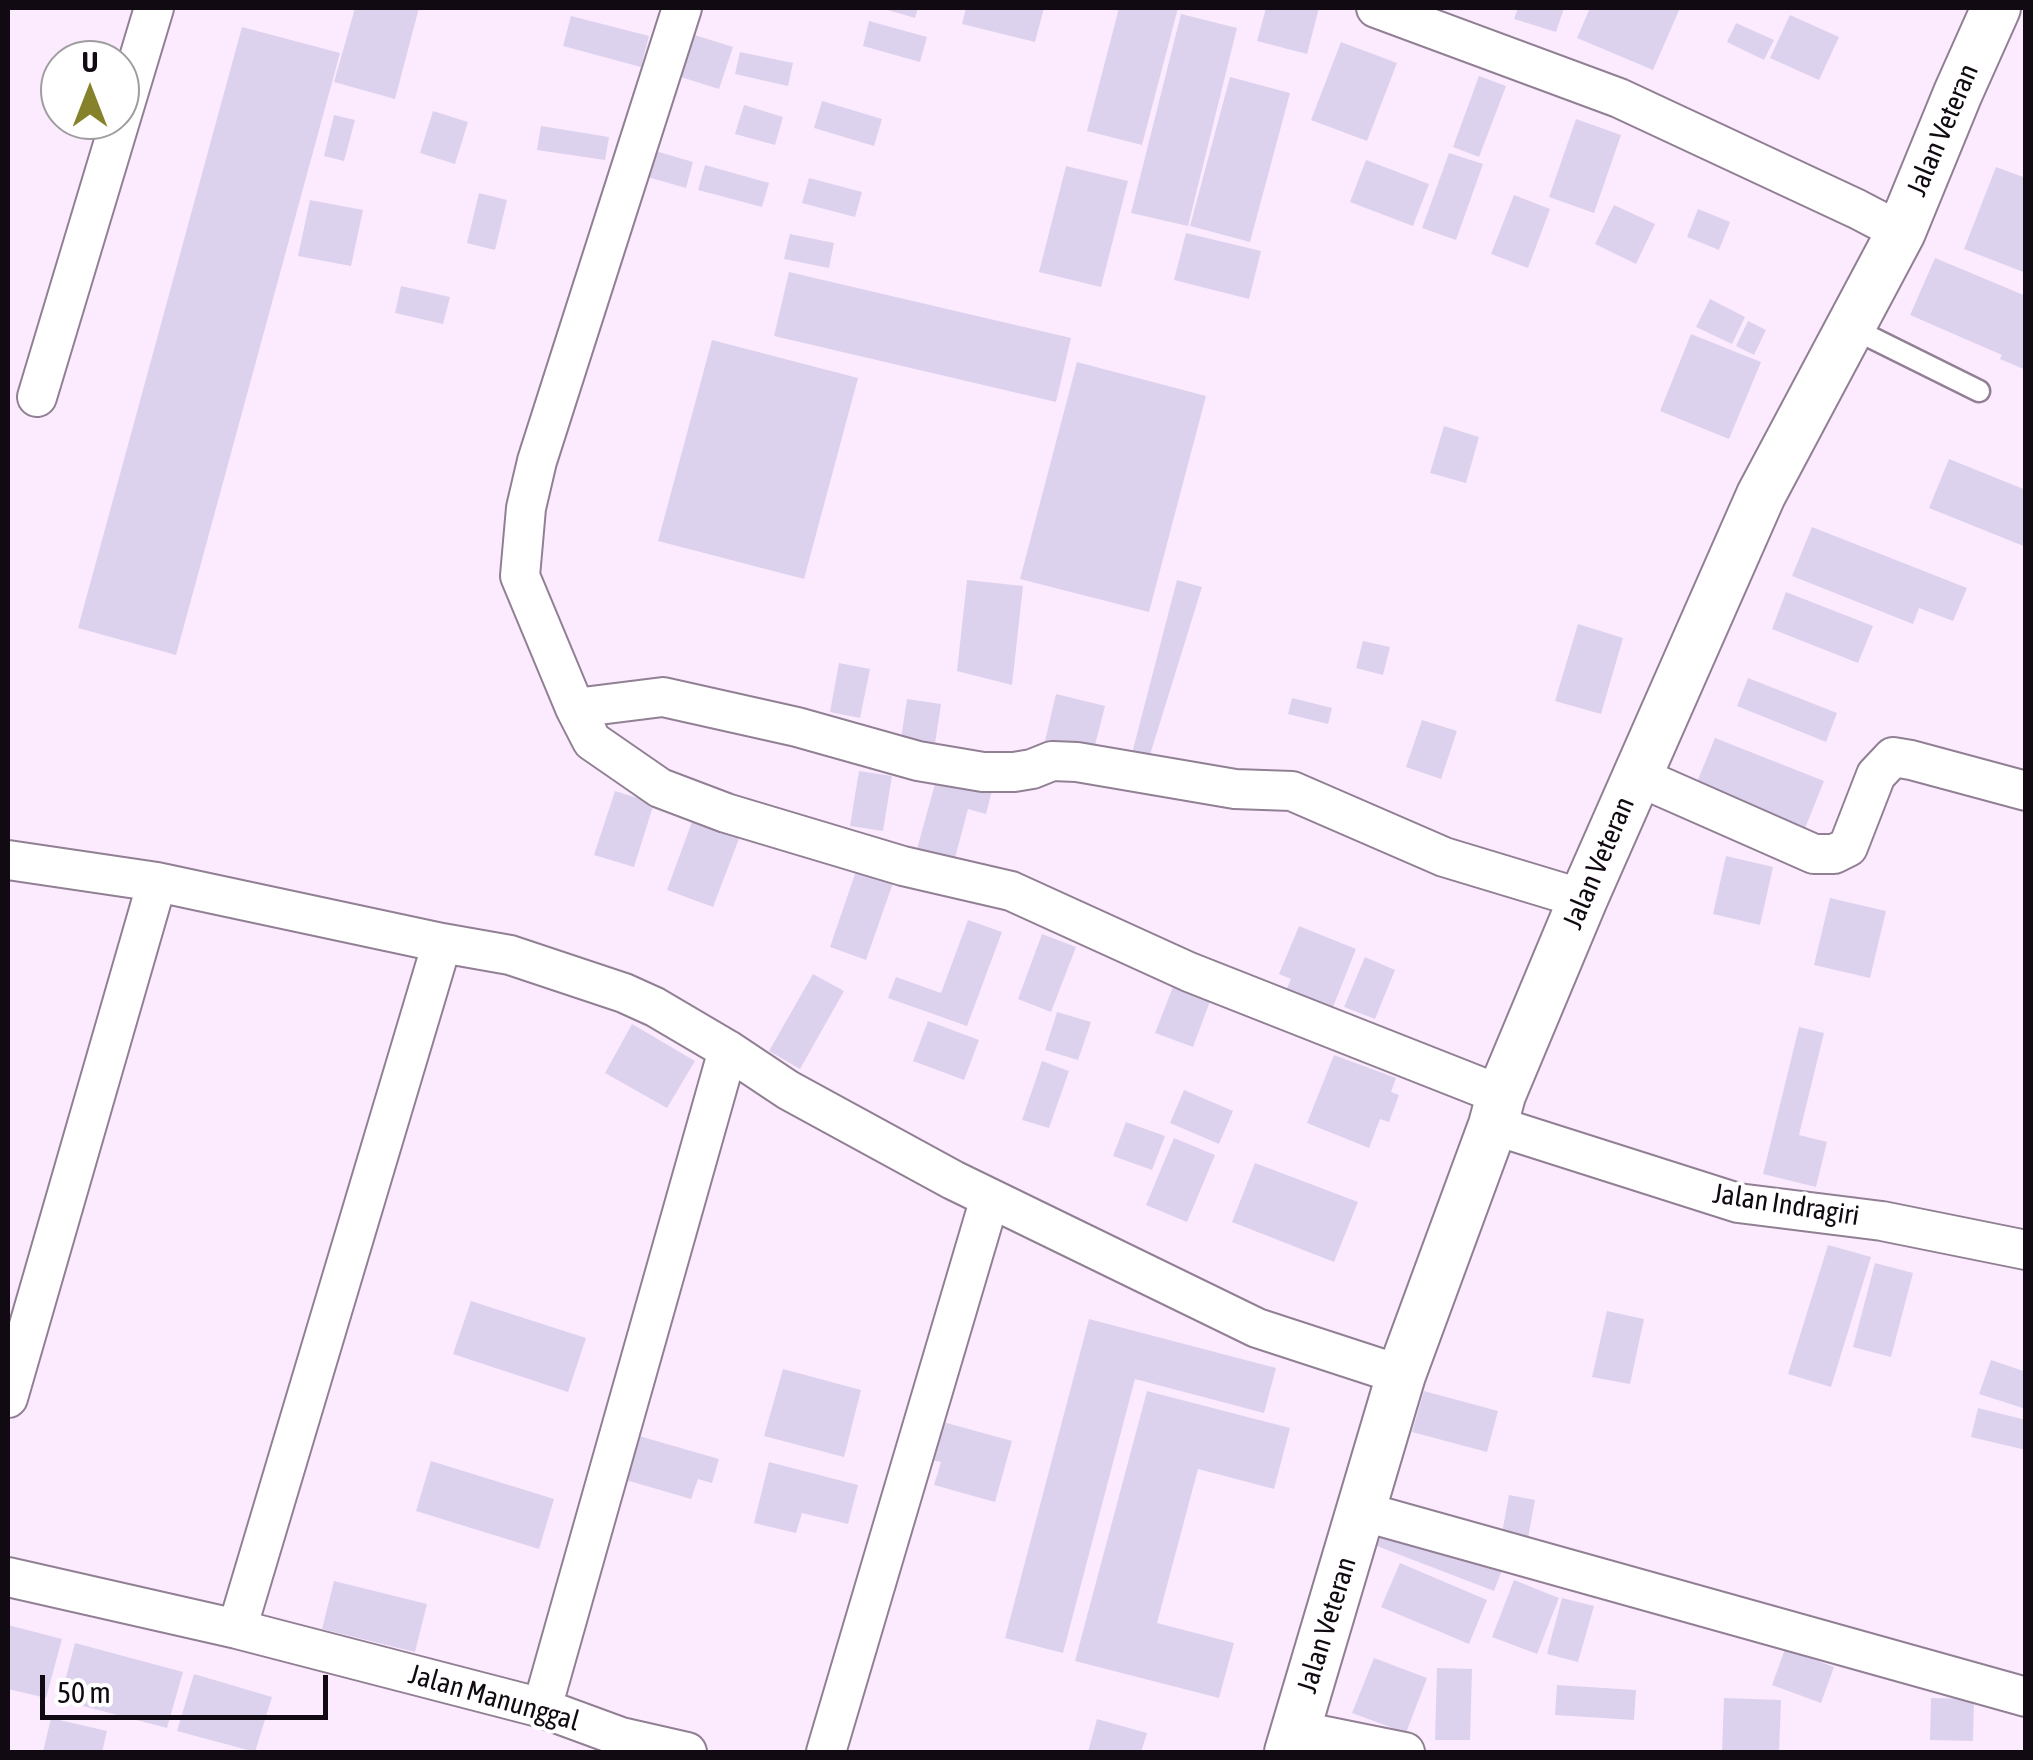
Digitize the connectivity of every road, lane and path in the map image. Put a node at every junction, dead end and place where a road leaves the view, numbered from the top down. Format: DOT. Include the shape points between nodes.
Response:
graph roads {
  1 [pos="154,8"];
  2 [pos="682,8"];
  3 [pos="1376,8"];
  4 [pos="1996,8"];
  5 [pos="1900,232"];
  6 [pos="1850,327"];
  7 [pos="1979,391"];
  8 [pos="38,397"];
  9 [pos="576,708"];
  10 [pos="1637,776"];
  11 [pos="2026,792"];
  12 [pos="8,860"];
  13 [pos="157,882"];
  14 [pos="1583,899"];
  15 [pos="442,942"];
  16 [pos="728,1050"];
  17 [pos="1497,1110"];
  18 [pos="990,1198"];
  19 [pos="2026,1250"];
  20 [pos="1401,1376"];
  21 [pos="8,1398"];
  22 [pos="1362,1510"];
  23 [pos="8,1577"];
  24 [pos="237,1629"];
  25 [pos="2026,1697"];
  26 [pos="542,1708"];
  27 [pos="1292,1741"];
  28 [pos="618,1744"];
  29 [pos="687,1752"];
  30 [pos="826,1752"];
  31 [pos="1404,1752"];
  1 -- 8 [label="street"];
  2 -- 9 [label="street, Jalan Indragiri" via="526,508 520,576"];
  3 -- 5 [label="street" via="1619,98"];
  4 -- 5 [label="street, Jalan Veteran"];
  5 -- 6 [label="street, Jalan Veteran"];
  6 -- 7 [label="lane"];
  6 -- 10 [label="street, Jalan Veteran" via="1761,495"];
  9 -- 14 [label="street" via="663,697 983,772 1077,762 1234,789 1292,792 1444,858"];
  9 -- 17 [label="street, Jalan Indragiri" via="592,741 660,788 903,866 1010,891"];
  10 -- 11 [label="street" via="1814,854 1848,847 1876,775 1893,757"];
  10 -- 14 [label="street, Jalan Veteran"];
  12 -- 13 [label="street"];
  13 -- 15 [label="street"];
  13 -- 21 [label="street"];
  14 -- 17 [label="street, Jalan Veteran"];
  15 -- 16 [label="street" via="510,954 624,993"];
  15 -- 24 [label="street"];
  16 -- 18 [label="street" via="788,1090"];
  16 -- 26 [label="street"];
  17 -- 19 [label="street, Jalan Indragiri" via="1738,1204 1882,1221"];
  17 -- 20 [label="street, Jalan Veteran"];
  18 -- 20 [label="street" via="1257,1328"];
  18 -- 30 [label="street"];
  20 -- 22 [label="street, Jalan Veteran"];
  22 -- 25 [label="street"];
  22 -- 27 [label="street, Jalan Veteran"];
  23 -- 24 [label="street, Jalan Manunggal"];
  24 -- 26 [label="street, Jalan Manunggal"];
  26 -- 28 [label="street, Jalan Manunggal"];
  27 -- 31 [label="street"];
  28 -- 29 [label="street, Jalan Manunggal"];
}
